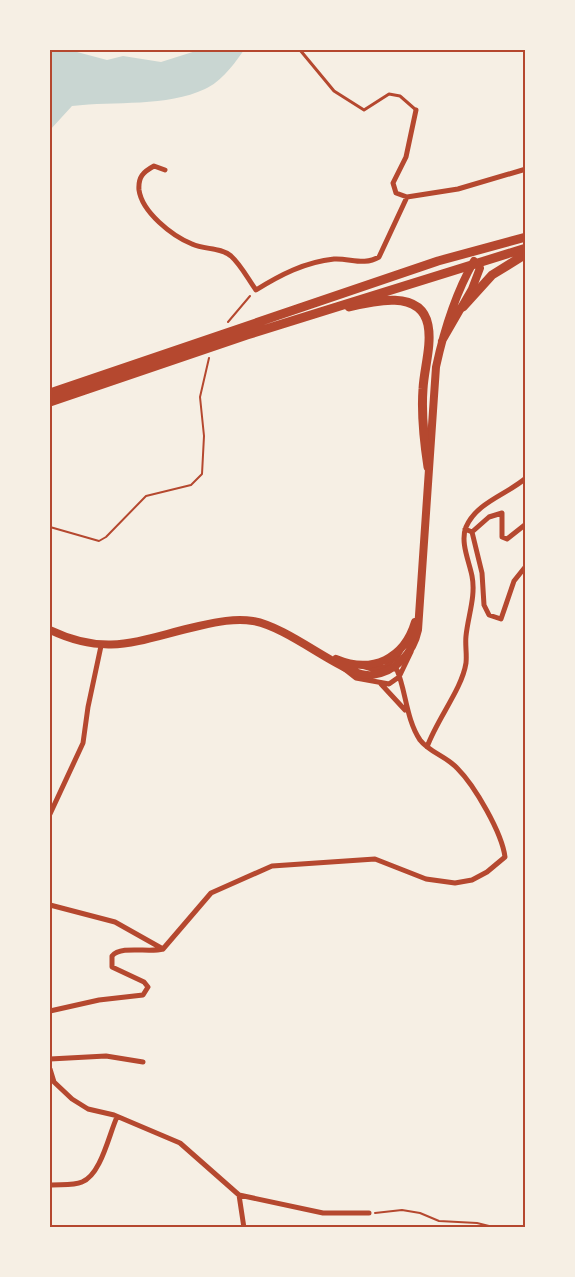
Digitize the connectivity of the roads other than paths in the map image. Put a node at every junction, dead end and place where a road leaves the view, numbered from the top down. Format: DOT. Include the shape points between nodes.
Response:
graph roads {
  1 [pos="300,50"];
  2 [pos="416,110"];
  3 [pos="525,169"];
  4 [pos="165,170"];
  5 [pos="407,197"];
  6 [pos="525,237"];
  7 [pos="525,242"];
  8 [pos="525,248"];
  9 [pos="525,254"];
  10 [pos="474,261"];
  11 [pos="362,287"];
  12 [pos="463,307"];
  13 [pos="246,334"];
  14 [pos="442,341"];
  15 [pos="50,393"];
  16 [pos="50,402"];
  17 [pos="428,467"];
  18 [pos="525,478"];
  19 [pos="525,524"];
  20 [pos="465,529"];
  21 [pos="472,532"];
  22 [pos="525,566"];
  23 [pos="420,597"];
  24 [pos="50,630"];
  25 [pos="101,646"];
  26 [pos="412,647"];
  27 [pos="402,648"];
  28 [pos="321,652"];
  29 [pos="341,666"];
  30 [pos="362,666"];
  31 [pos="393,667"];
  32 [pos="378,671"];
  33 [pos="399,677"];
  34 [pos="381,684"];
  35 [pos="411,719"];
  36 [pos="427,747"];
  37 [pos="50,814"];
  38 [pos="50,905"];
  39 [pos="163,950"];
  40 [pos="50,1011"];
  41 [pos="50,1059"];
  42 [pos="143,1062"];
  43 [pos="50,1069"];
  44 [pos="117,1117"];
  45 [pos="50,1185"];
  46 [pos="239,1195"];
  47 [pos="369,1213"];
  48 [pos="244,1227"];
  1 -- 2 [label="lane" via="334,92 364,110 389,94 400,96"];
  2 -- 5 [label="street" via="406,157 393,183 396,193"];
  3 -- 5 [label="street" via="458,189"];
  4 -- 5 [label="street" via="154,166 143,171 138,181 140,198 175,235 233,257 256,290 295,269 316,263 335,259 370,263 379,257"];
  6 -- 11 [label="main road"];
  7 -- 10 [label="main road" via="488,252"];
  8 -- 10 [label="main road"];
  9 -- 12 [label="main road" via="492,275"];
  10 -- 11 [label="main road" via="457,261 395,282"];
  10 -- 12 [label="main road" via="479,273"];
  10 -- 13 [label="main road"];
  10 -- 14 [label="main road"];
  11 -- 13 [label="main road"];
  12 -- 14 [label="main road"];
  13 -- 15 [label="main road"];
  13 -- 16 [label="main road"];
  13 -- 17 [label="main road" via="378,301 398,300 415,306 428,325 422,407"];
  14 -- 17 [label="main road" via="434,385"];
  17 -- 23 [label="main road"];
  18 -- 20 [label="street" via="474,512"];
  19 -- 21 [label="street" via="507,539 501,537 502,513"];
  20 -- 21 [label="street"];
  20 -- 36 [label="street" via="464,543 473,580 466,664"];
  21 -- 22 [label="street" via="489,615 501,619 514,581"];
  23 -- 26 [label="main road" via="418,630"];
  23 -- 27 [label="main road" via="412,630"];
  24 -- 25 [label="main road"];
  25 -- 28 [label="main road" via="124,645 236,620 254,621 284,631"];
  25 -- 37 [label="street" via="83,743"];
  26 -- 31 [label="main road"];
  26 -- 33 [label="street"];
  27 -- 30 [label="main road" via="387,660"];
  27 -- 32 [label="street" via="395,660"];
  28 -- 29 [label="main road"];
  28 -- 30 [label="main road"];
  29 -- 32 [label="main road" via="360,674"];
  29 -- 34 [label="street" via="350,676"];
  30 -- 32 [label="street"];
  31 -- 32 [label="main road"];
  31 -- 33 [label="street"];
  32 -- 34 [label="street"];
  33 -- 34 [label="street"];
  33 -- 35 [label="street"];
  34 -- 35 [label="street"];
  35 -- 36 [label="street"];
  36 -- 39 [label="street" via="450,761 466,779 503,844 505,857 487,872 455,883 426,879 375,859 272,866 211,893"];
  38 -- 39 [label="street" via="115,922"];
  39 -- 40 [label="street" via="122,951 112,956 112,967 148,987 143,995"];
  41 -- 42 [label="street" via="106,1056"];
  43 -- 44 [label="street" via="54,1082 72,1100"];
  44 -- 45 [label="street" via="90,1178"];
  44 -- 46 [label="street" via="180,1143"];
  46 -- 47 [label="street" via="323,1213"];
  46 -- 48 [label="street"];
}
